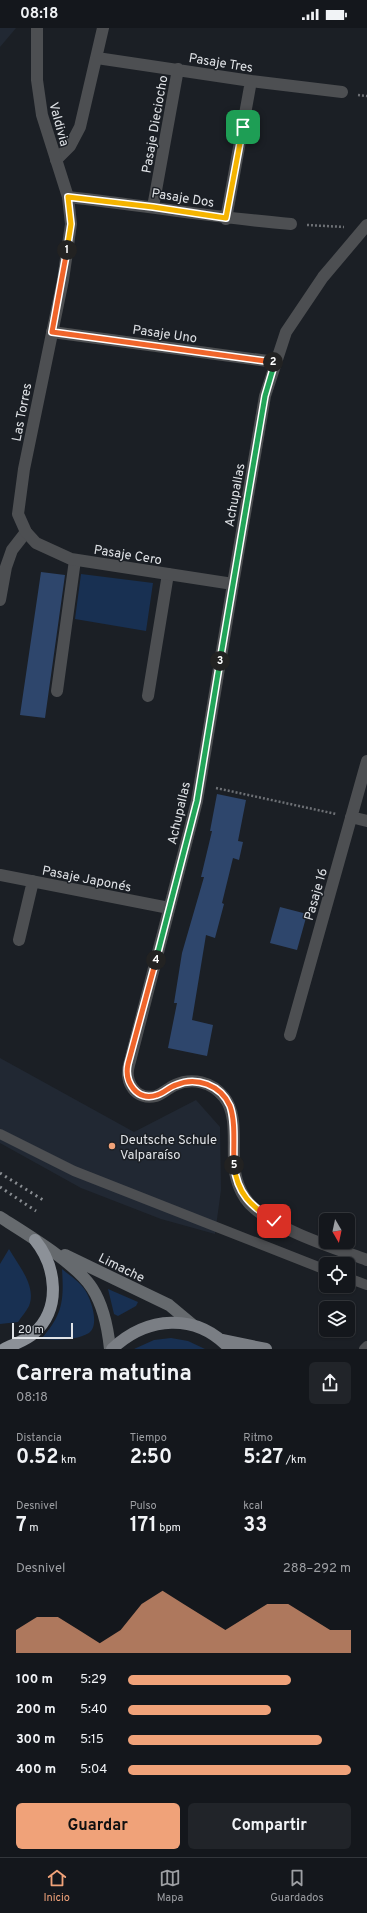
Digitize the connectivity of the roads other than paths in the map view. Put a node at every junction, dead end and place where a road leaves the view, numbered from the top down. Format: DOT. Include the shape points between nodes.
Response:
graph roads {
  1 [pos="37,28"];
  2 [pos="103,28"];
  3 [pos="97,58"];
  4 [pos="178,69"];
  5 [pos="251,81"];
  6 [pos="342,92"];
  7 [pos="56,160"];
  8 [pos="68,197"];
  9 [pos="153,207"];
  10 [pos="226,218"];
  11 [pos="71,224"];
  12 [pos="291,224"];
  13 [pos="366,226"];
  14 [pos="52,332"];
  15 [pos="275,362"];
  16 [pos="26,532"];
  17 [pos="75,560"];
  18 [pos="168,574"];
  19 [pos="233,584"];
  20 [pos="0,600"];
  21 [pos="58,691"];
  22 [pos="148,696"];
  23 [pos="367,761"];
  24 [pos="351,817"];
  25 [pos="367,821"];
  26 [pos="0,875"];
  27 [pos="34,882"];
  28 [pos="169,908"];
  29 [pos="19,940"];
  30 [pos="290,1035"];
  31 [pos="0,1134"];
  32 [pos="0,1217"];
  33 [pos="35,1240"];
  34 [pos="367,1260"];
  35 [pos="319,1267"];
  36 [pos="355,1281"];
  37 [pos="367,1285"];
  38 [pos="193,1325"];
  39 [pos="226,1344"];
  40 [pos="367,1346"];
  41 [pos="4,1349"];
  42 [pos="111,1349"];
  43 [pos="266,1349"];
  44 [pos="364,1349"];
  1 -- 7 [label="street, Valdivia" via="37,80 42,115"];
  2 -- 3 [label="street"];
  3 -- 4 [label="street, Pasaje Tres"];
  3 -- 7 [label="street" via="80,127 70,146"];
  4 -- 5 [label="street, Pasaje Tres"];
  4 -- 9 [label="street, Pasaje Dieciocho"];
  5 -- 6 [label="street, Pasaje Tres"];
  5 -- 10 [label="street"];
  7 -- 8 [label="street, Valdivia"];
  8 -- 9 [label="street, Pasaje Dos"];
  8 -- 11 [label="street, Valdivia"];
  9 -- 10 [label="street, Pasaje Dos"];
  10 -- 12 [label="street, Pasaje Dos"];
  11 -- 14 [label="street, Las Torres"];
  13 -- 15 [label="street, Achupallas" via="323,276 286,332"];
  14 -- 15 [label="street, Pasaje Uno"];
  14 -- 16 [label="street, Las Torres" via="24,469 18,514"];
  15 -- 19 [label="street, Achupallas" via="265,396"];
  16 -- 17 [label="street, Pasaje Cero" via="36,543"];
  16 -- 20 [label="street" via="12,550"];
  17 -- 18 [label="street, Pasaje Cero"];
  17 -- 21 [label="street"];
  18 -- 19 [label="street, Pasaje Cero"];
  18 -- 22 [label="street"];
  19 -- 28 [label="street, Achupallas" via="197,801"];
  23 -- 24 [label="street, Pasaje 16"];
  24 -- 25 [label="street"];
  24 -- 30 [label="street, Pasaje 16"];
  26 -- 27 [label="street, Pasaje Japonés"];
  27 -- 28 [label="street, Pasaje Japonés"];
  27 -- 29 [label="street"];
  28 -- 34 [label="street, Achupallas" via="127,1072 131,1087 143,1096 158,1095 185,1081 208,1084 216,1089 229,1105 236,1177 250,1204 274,1221 325,1245"];
  31 -- 35 [label="lane" via="74,1171"];
  32 -- 33 [label="main road, Limache"];
  33 -- 38 [label="main road, Limache" via="169,1305"];
  33 -- 41 [label="highway" via="52,1271 50,1306 34,1334"];
  33 -- 42 [label="main road, Limache" via="77,1271 92,1288 107,1327"];
  36 -- 37 [label="lane"];
  38 -- 39 [label="main road, Limache" via="208,1331"];
  38 -- 42 [label="main road, Limache" via="175,1322 139,1329"];
  39 -- 43 [label="main road, Limache"];
  40 -- 44 [label="lane"];
}
